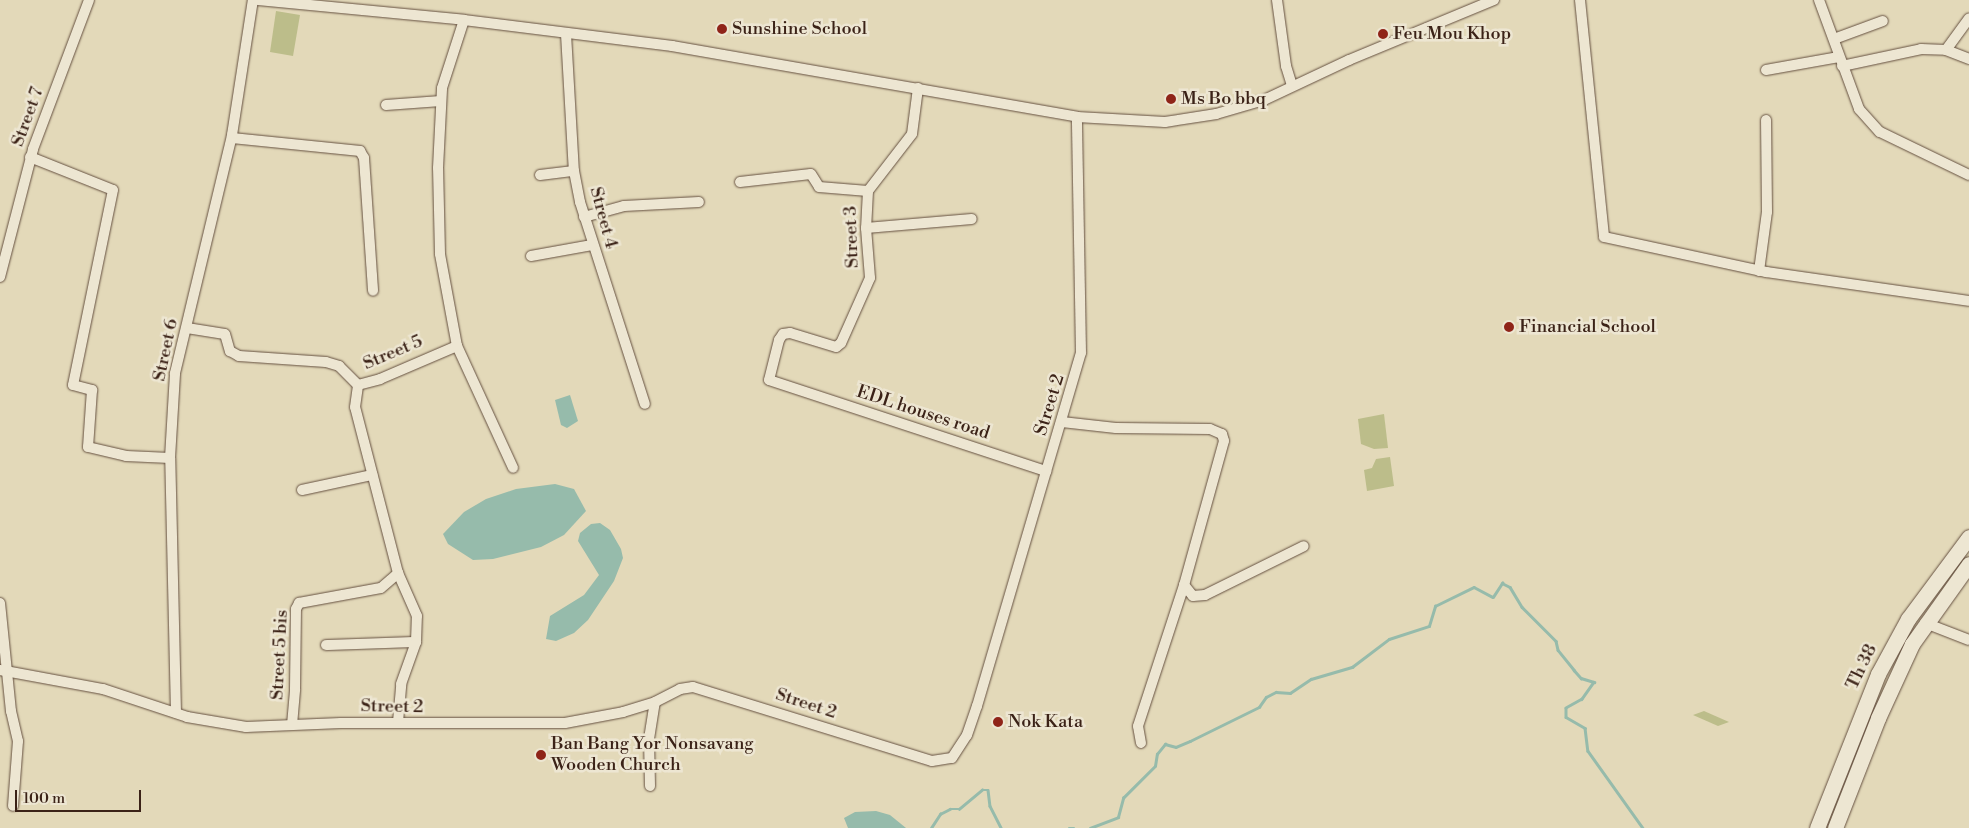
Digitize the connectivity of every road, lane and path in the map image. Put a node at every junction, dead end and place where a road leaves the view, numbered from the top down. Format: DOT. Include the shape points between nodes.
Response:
graph roads {
  1 [pos="90,0"];
  2 [pos="253,0"];
  3 [pos="258,0"];
  4 [pos="1277,0"];
  5 [pos="1494,0"];
  6 [pos="1580,0"];
  7 [pos="1819,0"];
  8 [pos="1482,2"];
  9 [pos="1969,18"];
  10 [pos="464,20"];
  11 [pos="1883,21"];
  12 [pos="566,34"];
  13 [pos="1834,39"];
  14 [pos="1946,50"];
  15 [pos="1969,59"];
  16 [pos="1841,62"];
  17 [pos="1766,70"];
  18 [pos="1292,86"];
  19 [pos="918,88"];
  20 [pos="441,100"];
  21 [pos="386,105"];
  22 [pos="1077,118"];
  23 [pos="1766,120"];
  24 [pos="232,138"];
  25 [pos="30,157"];
  26 [pos="574,171"];
  27 [pos="540,175"];
  28 [pos="1969,175"];
  29 [pos="740,182"];
  30 [pos="868,191"];
  31 [pos="698,202"];
  32 [pos="584,217"];
  33 [pos="972,219"];
  34 [pos="866,228"];
  35 [pos="592,245"];
  36 [pos="531,256"];
  37 [pos="1759,271"];
  38 [pos="0,277"];
  39 [pos="373,291"];
  40 [pos="1969,301"];
  41 [pos="187,328"];
  42 [pos="457,346"];
  43 [pos="769,380"];
  44 [pos="358,385"];
  45 [pos="645,404"];
  46 [pos="1062,422"];
  47 [pos="170,458"];
  48 [pos="513,468"];
  49 [pos="1046,471"];
  50 [pos="372,475"];
  51 [pos="302,490"];
  52 [pos="1969,537"];
  53 [pos="1304,546"];
  54 [pos="1969,564"];
  55 [pos="398,573"];
  56 [pos="1184,585"];
  57 [pos="0,603"];
  58 [pos="1925,623"];
  59 [pos="1898,636"];
  60 [pos="1969,640"];
  61 [pos="416,642"];
  62 [pos="1912,644"];
  63 [pos="326,645"];
  64 [pos="4,670"];
  65 [pos="655,702"];
  66 [pos="176,713"];
  67 [pos="398,722"];
  68 [pos="292,725"];
  69 [pos="1141,744"];
  70 [pos="650,786"];
  71 [pos="13,806"];
  72 [pos="1817,828"];
  73 [pos="1835,828"];
  1 -- 25 [label="street, Street 7"];
  2 -- 24 [label="street, Street 6"];
  3 -- 10 [label="street"];
  4 -- 18 [label="street"];
  5 -- 8 [label="street"];
  6 -- 37 [label="street" via="1604,237"];
  7 -- 13 [label="street"];
  8 -- 18 [label="street"];
  9 -- 14 [label="street"];
  10 -- 12 [label="street"];
  10 -- 20 [label="street"];
  11 -- 13 [label="street"];
  12 -- 19 [label="street" via="672,46"];
  12 -- 26 [label="street, Street 4"];
  13 -- 16 [label="street"];
  14 -- 15 [label="street"];
  14 -- 16 [label="street" via="1921,49"];
  16 -- 17 [label="street"];
  16 -- 28 [label="street" via="1859,109 1880,132"];
  18 -- 22 [label="street" via="1264,100 1216,114 1164,122"];
  19 -- 22 [label="street"];
  19 -- 30 [label="street, Street 3" via="912,134"];
  20 -- 21 [label="street"];
  20 -- 42 [label="street" via="438,168 440,254"];
  22 -- 46 [label="street, Street 2" via="1082,331 1076,376"];
  23 -- 37 [label="street" via="1768,212"];
  24 -- 39 [label="street" via="360,151 364,158"];
  24 -- 41 [label="street, Street 6"];
  25 -- 38 [label="street, Street 7"];
  25 -- 47 [label="street" via="113,190 73,385 92,390 88,447 126,456"];
  26 -- 27 [label="street"];
  26 -- 32 [label="street, Street 4"];
  29 -- 30 [label="street" via="811,174 819,187"];
  30 -- 34 [label="street, Street 3"];
  31 -- 32 [label="street" via="624,206"];
  32 -- 35 [label="street, Street 4"];
  33 -- 34 [label="street"];
  34 -- 43 [label="street, Street 3" via="870,278 841,344 836,347 790,333 783,334"];
  35 -- 36 [label="street"];
  35 -- 45 [label="street, Street 4"];
  37 -- 40 [label="street"];
  41 -- 44 [label="street" via="225,334 230,351 239,356 326,362 339,366"];
  41 -- 47 [label="street, Street 6" via="175,373"];
  42 -- 44 [label="street, Street 5"];
  42 -- 48 [label="street"];
  43 -- 49 [label="street, EDL houses road"];
  44 -- 50 [label="street, Street 5" via="355,407"];
  46 -- 49 [label="street, Street 2"];
  46 -- 56 [label="street" via="1116,428 1210,429 1222,434 1224,441"];
  47 -- 66 [label="street, Street 6"];
  49 -- 65 [label="street, Street 2" via="978,706 967,735 952,758 932,761 693,687 680,689"];
  50 -- 51 [label="street"];
  50 -- 55 [label="street, Street 5"];
  52 -- 59 [label="street, Th 38"];
  53 -- 56 [label="street" via="1205,595 1193,596"];
  54 -- 58 [label="street, Th 38"];
  55 -- 61 [label="street, Street 5" via="417,616"];
  55 -- 68 [label="street, Street 5 bis" via="381,588 299,603 296,609"];
  56 -- 69 [label="street" via="1138,726"];
  57 -- 64 [label="street"];
  58 -- 60 [label="street"];
  58 -- 62 [label="street, Th 38"];
  59 -- 62 [label="street"];
  59 -- 72 [label="street, Th 38" via="1862,710"];
  61 -- 63 [label="street"];
  61 -- 67 [label="street, Street 5" via="401,684"];
  62 -- 73 [label="street, Th 38" via="1878,718"];
  64 -- 66 [label="street, Street 2" via="103,690"];
  64 -- 71 [label="street" via="18,741"];
  65 -- 67 [label="street, Street 2" via="596,719 565,723"];
  65 -- 70 [label="street" via="649,739"];
  66 -- 68 [label="street, Street 2" via="246,727"];
  67 -- 68 [label="street, Street 2"];
}
